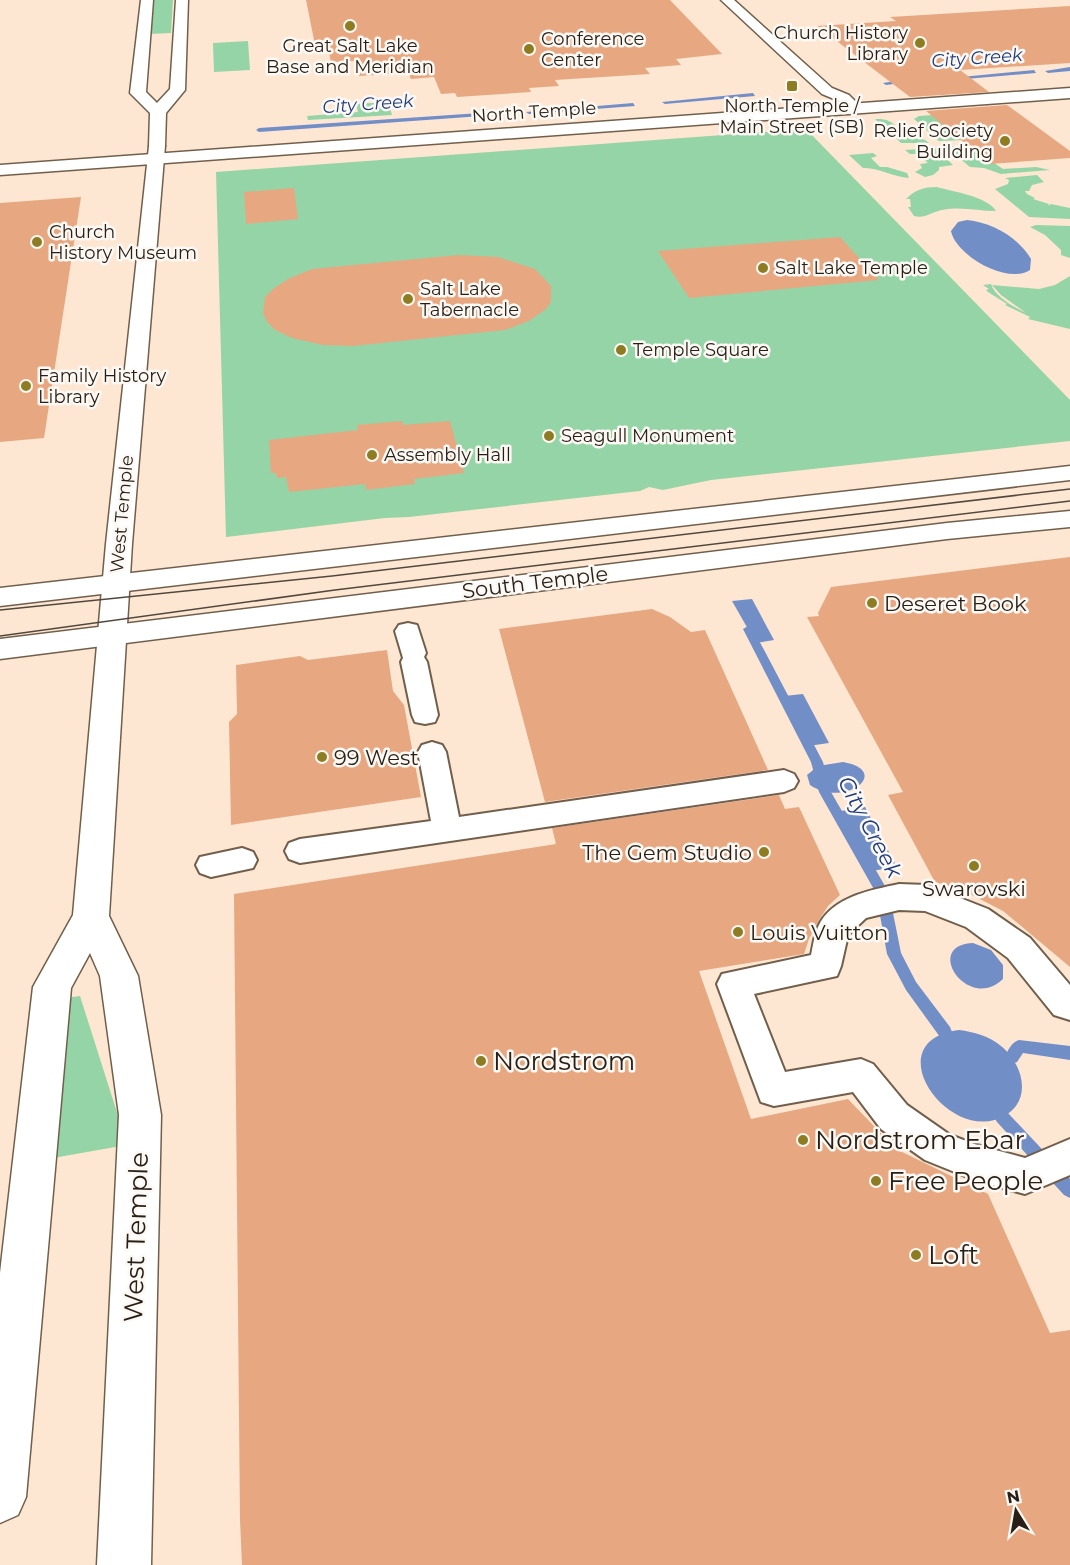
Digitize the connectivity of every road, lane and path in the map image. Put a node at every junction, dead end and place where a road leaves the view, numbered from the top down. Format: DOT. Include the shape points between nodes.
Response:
graph roads {
  1 [pos="147,0"];
  2 [pos="182,0"];
  3 [pos="727,0"];
  4 [pos="1070,82"];
  5 [pos="1070,93"];
  6 [pos="827,100"];
  7 [pos="849,103"];
  8 [pos="158,112"];
  9 [pos="156,152"];
  10 [pos="0,157"];
  11 [pos="0,170"];
  12 [pos="1070,473"];
  13 [pos="1070,519"];
  14 [pos="116,584"];
  15 [pos="0,597"];
  16 [pos="111,635"];
  17 [pos="0,649"];
  18 [pos="412,649"];
  19 [pos="784,781"];
  20 [pos="447,830"];
  21 [pos="300,851"];
  22 [pos="242,860"];
  23 [pos="211,864"];
  24 [pos="91,916"];
  25 [pos="1070,1005"];
  26 [pos="1070,1157"];
  27 [pos="0,1497"];
  28 [pos="124,1565"];
  1 -- 8 [label="main road" via="138,93"];
  2 -- 8 [label="main road" via="177,90"];
  3 -- 6 [label="main road"];
  4 -- 7 [label="main road, North Temple"];
  5 -- 7 [label="main road, North Temple"];
  6 -- 7 [label="main road, North Temple"];
  6 -- 9 [label="main road, North Temple"];
  8 -- 9 [label="main road, West Temple"];
  9 -- 10 [label="main road, North Temple"];
  9 -- 11 [label="main road, North Temple"];
  9 -- 14 [label="main road, West Temple"];
  12 -- 14 [label="main road"];
  13 -- 16 [label="main road, South Temple"];
  14 -- 15 [label="main road"];
  14 -- 16 [label="main road, West Temple"];
  16 -- 17 [label="main road, South Temple"];
  16 -- 24 [label="main road, West Temple"];
  18 -- 20 [label="street"];
  19 -- 20 [label="street"];
  20 -- 21 [label="street"];
  22 -- 23 [label="street"];
  24 -- 27 [label="main road, West Temple" via="52,987"];
  24 -- 28 [label="main road, West Temple" via="119,976 140,1115"];
  25 -- 26 [label="street" via="1019,948 977,918 927,898 899,897 855,909 833,929 825,966 734,984 774,1090 861,1076 894,1117 938,1148 1025,1176"];
}
